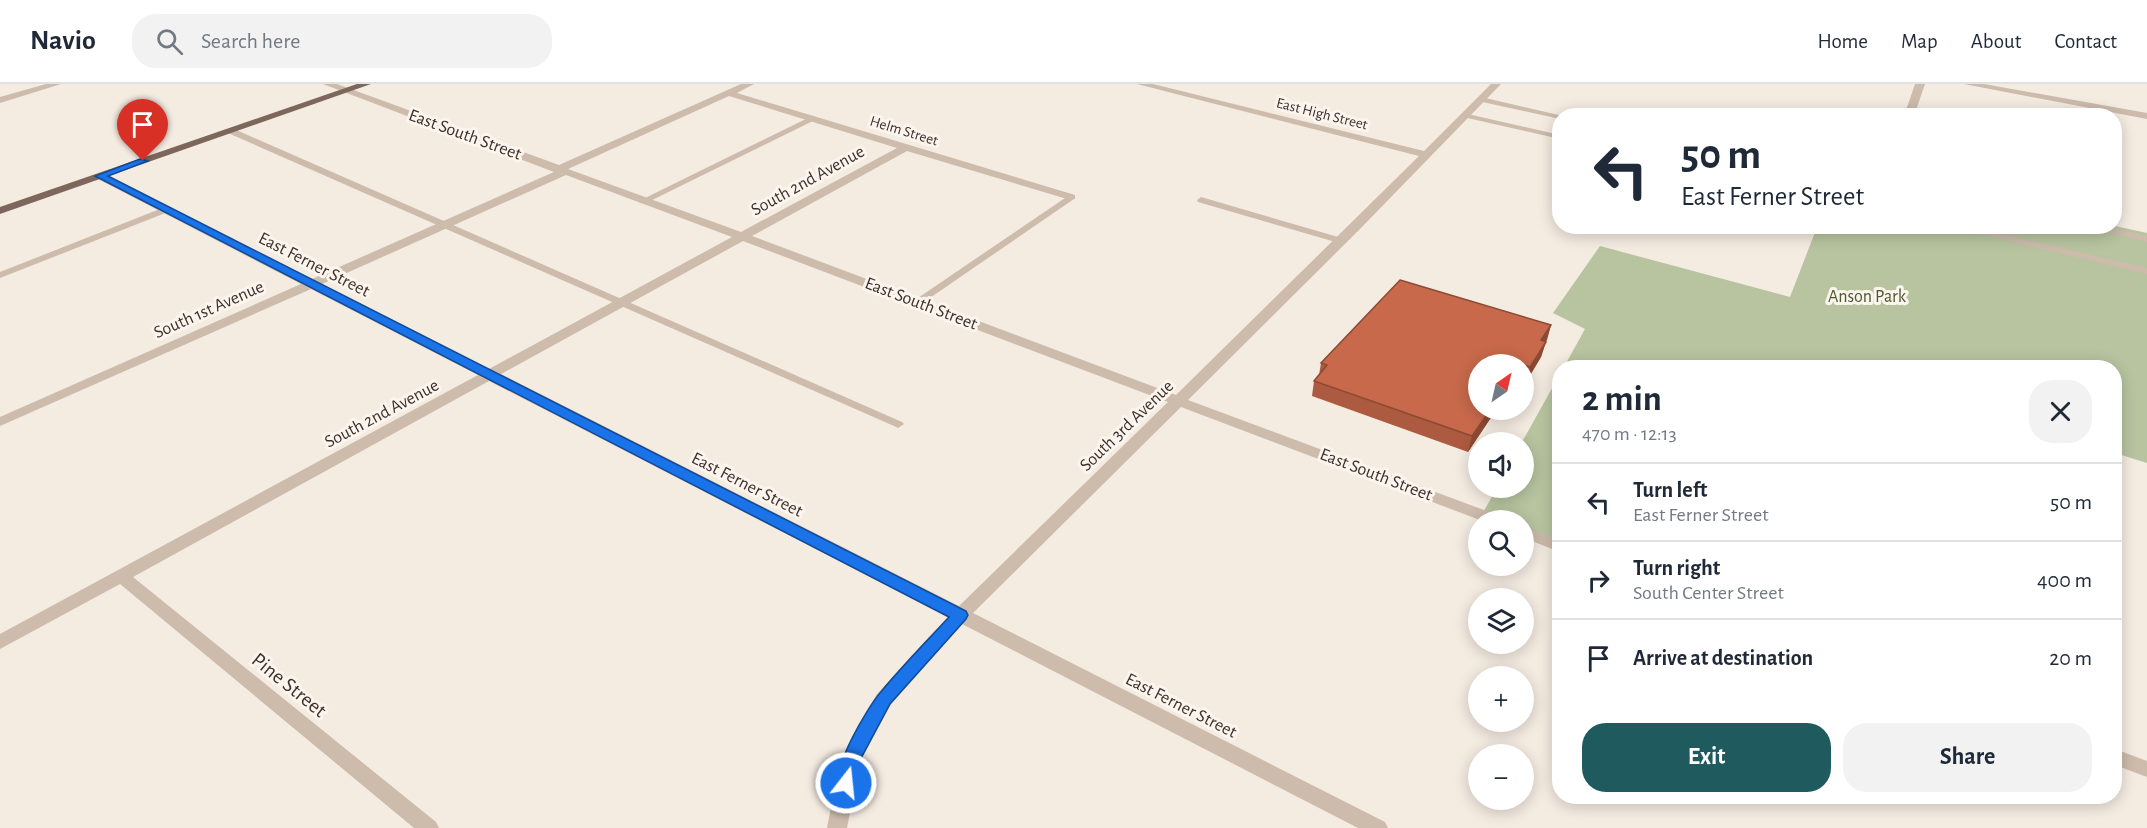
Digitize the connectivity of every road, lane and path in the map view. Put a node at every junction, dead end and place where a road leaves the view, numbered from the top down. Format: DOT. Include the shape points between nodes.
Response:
graph roads {
  1 [pos="56,84"];
  2 [pos="328,84"];
  3 [pos="366,84"];
  4 [pos="749,84"];
  5 [pos="1142,84"];
  6 [pos="1496,84"];
  7 [pos="1920,84"];
  8 [pos="1969,84"];
  9 [pos="346,91"];
  10 [pos="728,93"];
  11 [pos="1481,99"];
  12 [pos="0,100"];
  13 [pos="1912,108"];
  14 [pos="2102,108"];
  15 [pos="2122,112"];
  16 [pos="1466,115"];
  17 [pos="1552,115"];
  18 [pos="2147,116"];
  19 [pos="813,118"];
  20 [pos="231,130"];
  21 [pos="1552,135"];
  22 [pos="906,147"];
  23 [pos="1426,155"];
  24 [pos="561,171"];
  25 [pos="100,176"];
  26 [pos="1071,197"];
  27 [pos="1201,200"];
  28 [pos="643,201"];
  29 [pos="165,210"];
  30 [pos="0,211"];
  31 [pos="446,225"];
  32 [pos="2122,233"];
  33 [pos="1987,234"];
  34 [pos="743,237"];
  35 [pos="2147,239"];
  36 [pos="1342,241"];
  37 [pos="2147,271"];
  38 [pos="0,275"];
  39 [pos="309,285"];
  40 [pos="625,302"];
  41 [pos="917,302"];
  42 [pos="489,376"];
  43 [pos="1180,401"];
  44 [pos="0,422"];
  45 [pos="898,424"];
  46 [pos="1468,510"];
  47 [pos="1534,536"];
  48 [pos="1552,543"];
  49 [pos="121,576"];
  50 [pos="960,615"];
  51 [pos="0,642"];
  52 [pos="2122,760"];
  53 [pos="2147,769"];
  54 [pos="429,828"];
  55 [pos="837,828"];
  56 [pos="1378,828"];
  1 -- 12 [label="street"];
  2 -- 9 [label="street, East South Street"];
  3 -- 9 [label="main road"];
  4 -- 10 [label="street, South 1st Avenue"];
  5 -- 23 [label="street, East High Street"];
  6 -- 11 [label="street, South 3rd Avenue"];
  7 -- 13 [label="street"];
  8 -- 14 [label="street"];
  9 -- 20 [label="main road"];
  9 -- 24 [label="street, East South Street"];
  10 -- 19 [label="street, Helm Street"];
  10 -- 24 [label="street, South 1st Avenue"];
  11 -- 16 [label="street, South 3rd Avenue"];
  11 -- 17 [label="lane"];
  15 -- 18 [label="street"];
  16 -- 21 [label="lane"];
  16 -- 23 [label="street, South 3rd Avenue"];
  19 -- 22 [label="street, Helm Street"];
  19 -- 28 [label="lane"];
  20 -- 25 [label="main road"];
  20 -- 31 [label="lane"];
  22 -- 26 [label="street, Helm Street"];
  22 -- 34 [label="street, South 2nd Avenue"];
  23 -- 36 [label="street, South 3rd Avenue"];
  24 -- 28 [label="street, East South Street"];
  24 -- 31 [label="street, South 1st Avenue"];
  25 -- 29 [label="street, East Ferner Street"];
  25 -- 30 [label="main road"];
  26 -- 41 [label="lane"];
  27 -- 36 [label="lane"];
  28 -- 34 [label="street, East South Street"];
  29 -- 38 [label="lane"];
  29 -- 39 [label="street, East Ferner Street"];
  31 -- 39 [label="street, South 1st Avenue"];
  31 -- 40 [label="lane"];
  32 -- 35 [label="lane"];
  33 -- 37 [label="lane"];
  34 -- 40 [label="street, South 2nd Avenue"];
  34 -- 41 [label="street, East South Street"];
  36 -- 43 [label="street, South 3rd Avenue"];
  39 -- 42 [label="street, East Ferner Street"];
  39 -- 44 [label="street, South 1st Avenue"];
  40 -- 42 [label="street, South 2nd Avenue"];
  40 -- 45 [label="lane"];
  41 -- 43 [label="street, East South Street"];
  42 -- 49 [label="street, South 2nd Avenue"];
  42 -- 50 [label="street, East Ferner Street"];
  43 -- 46 [label="street, East South Street"];
  43 -- 50 [label="street, South 3rd Avenue"];
  47 -- 48 [label="street"];
  49 -- 51 [label="street, South 2nd Avenue"];
  49 -- 54 [label="street, Pine Street"];
  50 -- 55 [label="street, South 3rd Avenue" via="884,699 850,761"];
  50 -- 56 [label="street, East Ferner Street"];
  52 -- 53 [label="street"];
}
